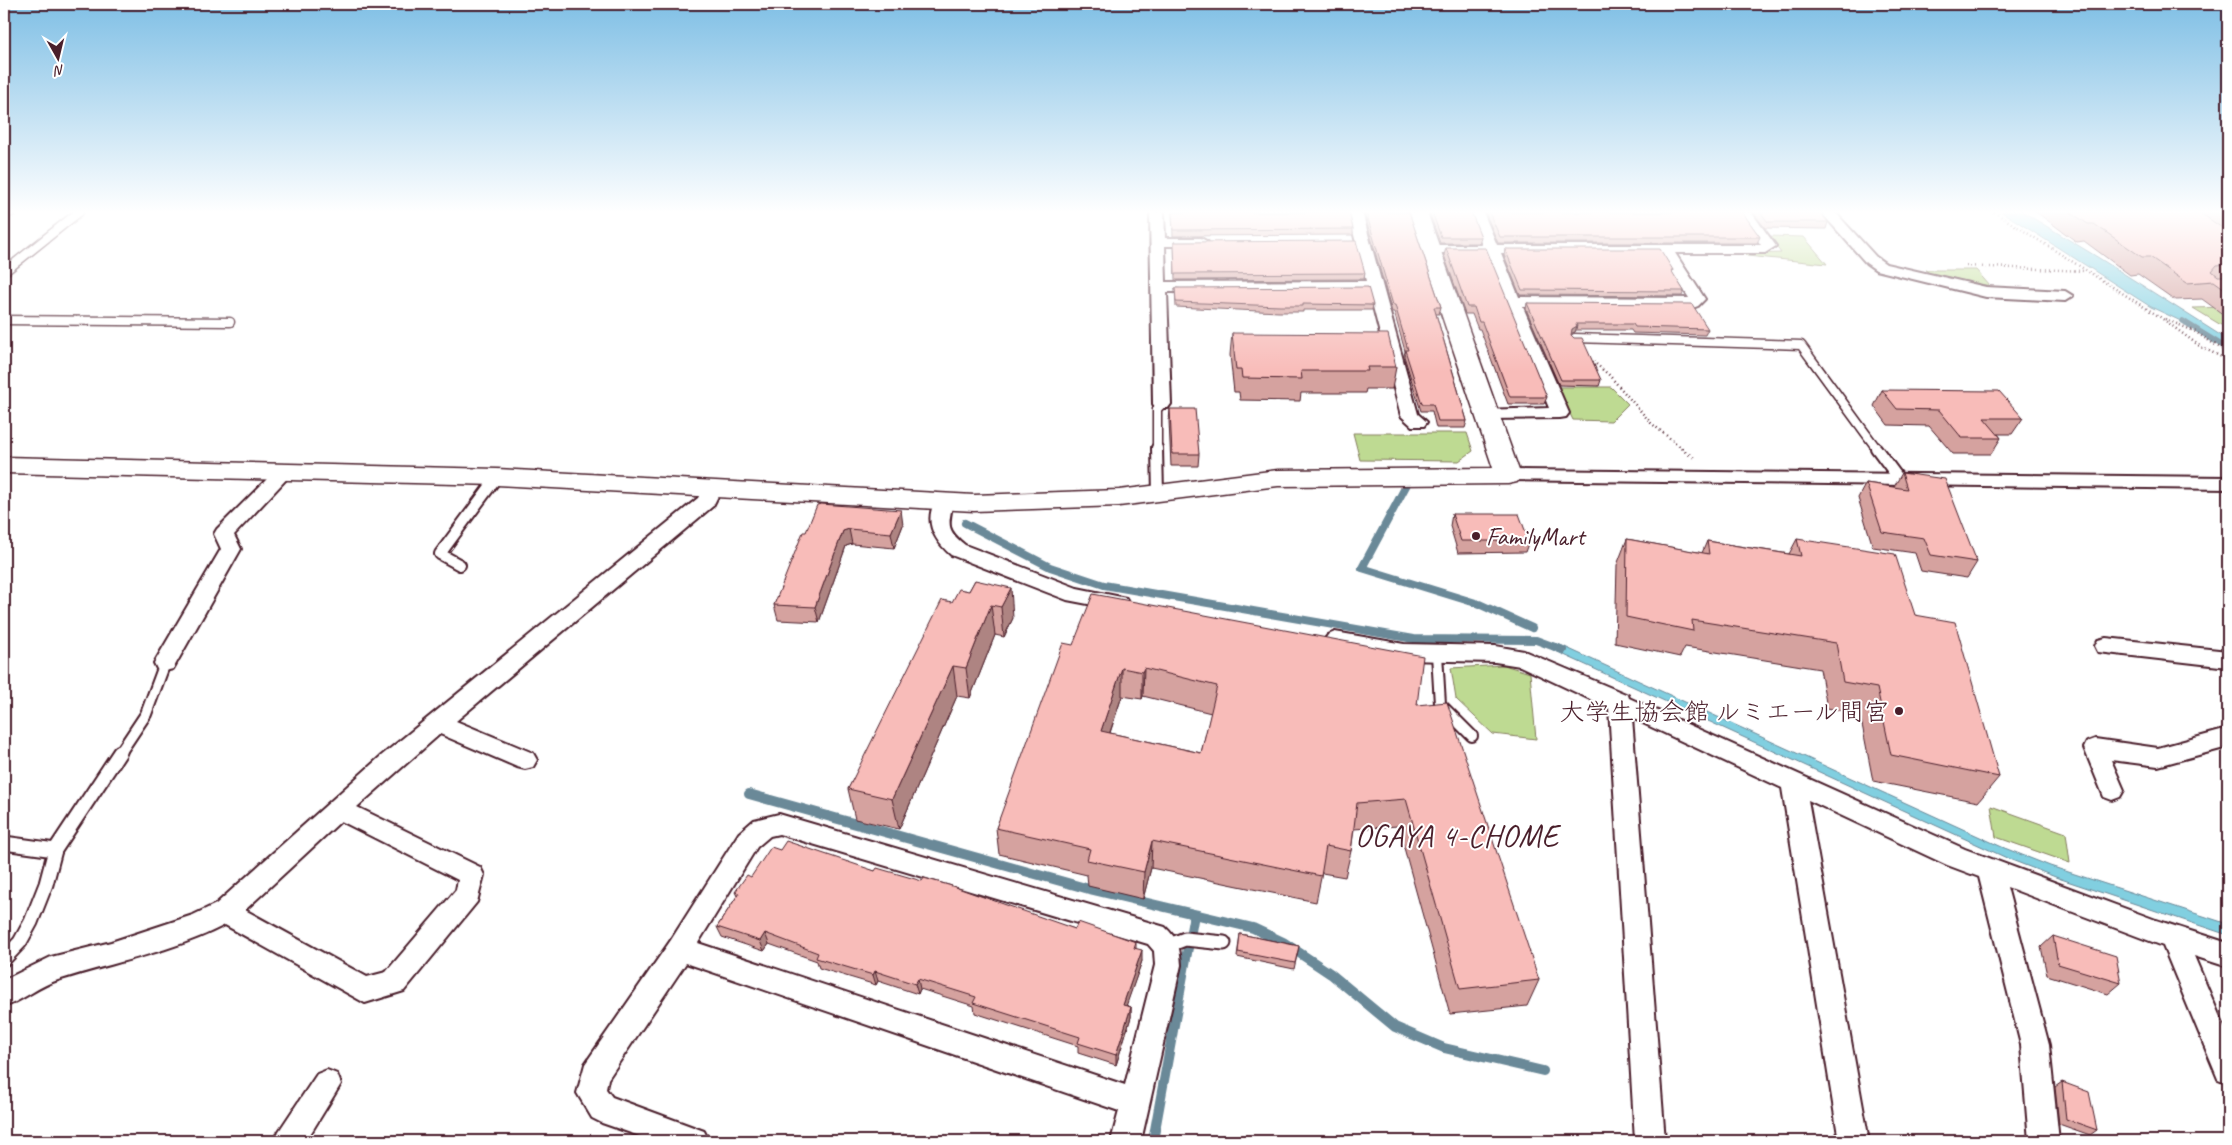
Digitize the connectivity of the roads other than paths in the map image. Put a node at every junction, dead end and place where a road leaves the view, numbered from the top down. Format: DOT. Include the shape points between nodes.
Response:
graph roads {
  1 [pos="1159,265"];
  2 [pos="1370,265"];
  3 [pos="1435,265"];
  4 [pos="1499,265"];
  5 [pos="1676,265"];
  6 [pos="1879,265"];
  7 [pos="2023,277"];
  8 [pos="1375,286"];
  9 [pos="1159,287"];
  10 [pos="2037,294"];
  11 [pos="2066,296"];
  12 [pos="1514,302"];
  13 [pos="4,320"];
  14 [pos="230,322"];
  15 [pos="1575,338"];
  16 [pos="1162,404"];
  17 [pos="1486,414"];
  18 [pos="1418,422"];
  19 [pos="4,465"];
  20 [pos="285,472"];
  21 [pos="1508,476"];
  22 [pos="497,477"];
  23 [pos="1900,479"];
  24 [pos="2228,483"];
  25 [pos="713,488"];
  26 [pos="1158,494"];
  27 [pos="944,502"];
  28 [pos="460,565"];
  29 [pos="1142,607"];
  30 [pos="1316,637"];
  31 [pos="2106,646"];
  32 [pos="1437,654"];
  33 [pos="2228,658"];
  34 [pos="166,663"];
  35 [pos="1620,701"];
  36 [pos="438,723"];
  37 [pos="1472,736"];
  38 [pos="2228,738"];
  39 [pos="525,760"];
  40 [pos="1793,782"];
  41 [pos="2112,790"];
  42 [pos="339,809"];
  43 [pos="4,843"];
  44 [pos="55,850"];
  45 [pos="1990,870"];
  46 [pos="224,912"];
  47 [pos="2172,936"];
  48 [pos="1184,942"];
  49 [pos="1224,942"];
  50 [pos="680,949"];
  51 [pos="2228,954"];
  52 [pos="4,959"];
  53 [pos="4,994"];
  54 [pos="2228,1069"];
  55 [pos="327,1084"];
  56 [pos="1134,1102"];
  57 [pos="289,1141"];
  58 [pos="694,1141"];
  59 [pos="1126,1141"];
  60 [pos="1650,1141"];
  61 [pos="1854,1141"];
  62 [pos="2044,1141"];
  1 -- 9 [label="street"];
  2 -- 8 [label="street"];
  3 -- 17 [label="street"];
  4 -- 12 [label="street"];
  5 -- 12 [label="street" via="1697,299 1693,302"];
  6 -- 10 [label="street" via="1986,292"];
  7 -- 10 [label="street"];
  8 -- 9 [label="street"];
  8 -- 18 [label="street" via="1410,416"];
  9 -- 16 [label="street"];
  10 -- 11 [label="street"];
  12 -- 17 [label="street" via="1560,413"];
  13 -- 14 [label="lane"];
  15 -- 23 [label="lane" via="1801,345"];
  16 -- 26 [label="lane" via="1157,409"];
  17 -- 21 [label="street"];
  19 -- 20 [label="street"];
  20 -- 22 [label="street"];
  20 -- 34 [label="street" via="224,534 231,549"];
  21 -- 23 [label="street"];
  21 -- 26 [label="street" via="1278,478"];
  22 -- 25 [label="street"];
  22 -- 28 [label="lane" via="440,554"];
  23 -- 24 [label="street"];
  25 -- 27 [label="street"];
  25 -- 36 [label="street" via="706,502"];
  26 -- 27 [label="street" via="1065,501"];
  27 -- 29 [label="street" via="939,525 943,538 958,550 1074,595"];
  30 -- 32 [label="street" via="1404,652"];
  31 -- 33 [label="street"];
  32 -- 35 [label="street" via="1496,654 1524,659"];
  32 -- 37 [label="lane" via="1440,704"];
  34 -- 44 [label="lane" via="146,714"];
  35 -- 40 [label="street"];
  35 -- 60 [label="street"];
  36 -- 39 [label="street"];
  36 -- 42 [label="street"];
  38 -- 41 [label="street" via="2158,757 2095,748"];
  40 -- 45 [label="street"];
  40 -- 61 [label="street"];
  42 -- 46 [label="street"];
  42 -- 46 [label="street" via="471,875 468,894 394,982 365,990"];
  43 -- 44 [label="lane"];
  44 -- 52 [label="lane" via="29,924"];
  45 -- 47 [label="street"];
  45 -- 62 [label="street" via="2035,1045"];
  46 -- 53 [label="street" via="191,928 51,969"];
  47 -- 51 [label="street"];
  47 -- 54 [label="street"];
  48 -- 49 [label="lane"];
  48 -- 50 [label="street" via="780,824 763,827 748,840"];
  48 -- 56 [label="street" via="1168,965"];
  50 -- 56 [label="street"];
  50 -- 58 [label="street" via="594,1074 592,1092 602,1108"];
  55 -- 57 [label="street"];
  56 -- 59 [label="street"];
}
